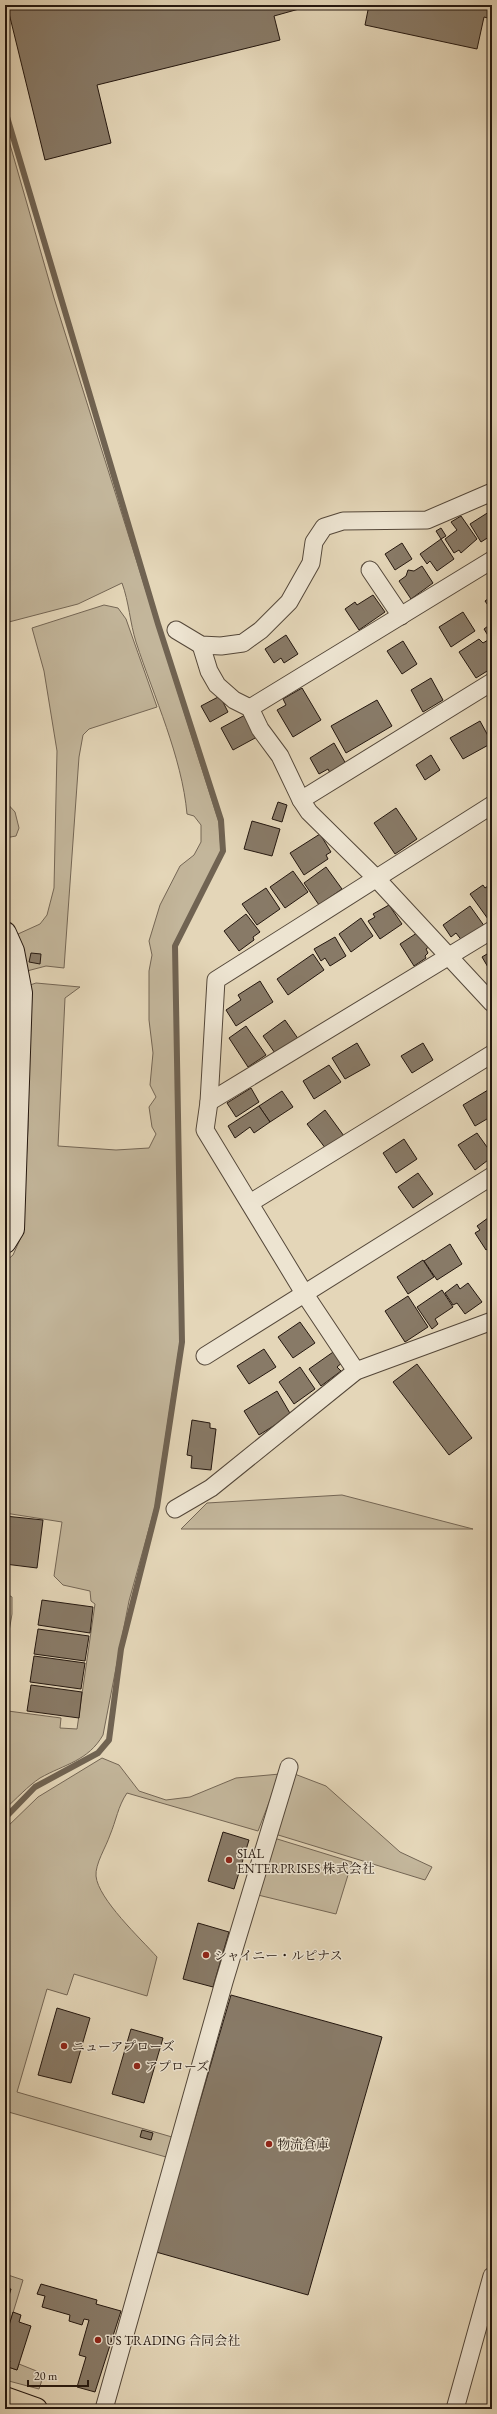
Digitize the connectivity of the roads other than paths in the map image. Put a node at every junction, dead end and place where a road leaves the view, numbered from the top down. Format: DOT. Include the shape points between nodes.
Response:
graph roads {
  1 [pos="492,492"];
  2 [pos="492,560"];
  3 [pos="370,570"];
  4 [pos="401,616"];
  5 [pos="176,630"];
  6 [pos="201,645"];
  7 [pos="492,682"];
  8 [pos="250,708"];
  9 [pos="301,800"];
  10 [pos="492,805"];
  11 [pos="375,878"];
  12 [pos="492,930"];
  13 [pos="5,933"];
  14 [pos="449,957"];
  15 [pos="492,1003"];
  16 [pos="492,1054"];
  17 [pos="209,1102"];
  18 [pos="492,1176"];
  19 [pos="250,1204"];
  20 [pos="5,1242"];
  21 [pos="304,1293"];
  22 [pos="492,1321"];
  23 [pos="205,1356"];
  24 [pos="356,1371"];
  25 [pos="175,1509"];
  26 [pos="289,1767"];
  27 [pos="492,2276"];
  28 [pos="5,2398"];
  29 [pos="36,2409"];
  30 [pos="104,2409"];
  31 [pos="455,2409"];
  1 -- 6 [label="street" via="427,520 343,521 324,527 314,542 312,563 289,602 262,630 243,643"];
  2 -- 4 [label="street"];
  3 -- 4 [label="street"];
  4 -- 8 [label="street"];
  5 -- 6 [label="street"];
  6 -- 8 [label="street" via="209,671 217,685 234,700"];
  7 -- 9 [label="street"];
  8 -- 9 [label="street" via="260,729 280,756"];
  9 -- 11 [label="street" via="309,812"];
  10 -- 11 [label="street"];
  11 -- 14 [label="street"];
  11 -- 17 [label="street" via="216,980"];
  12 -- 14 [label="street"];
  13 -- 20 [label="street" via="13,951 21,993 13,1228"];
  14 -- 15 [label="street"];
  14 -- 17 [label="street"];
  16 -- 19 [label="street"];
  17 -- 19 [label="street" via="205,1130"];
  18 -- 21 [label="street"];
  19 -- 21 [label="street"];
  21 -- 23 [label="street"];
  21 -- 24 [label="street"];
  22 -- 24 [label="street"];
  24 -- 25 [label="street" via="211,1488"];
  26 -- 30 [label="street" via="224,1982"];
  27 -- 31 [label="street"];
  28 -- 29 [label="main road"];
}
